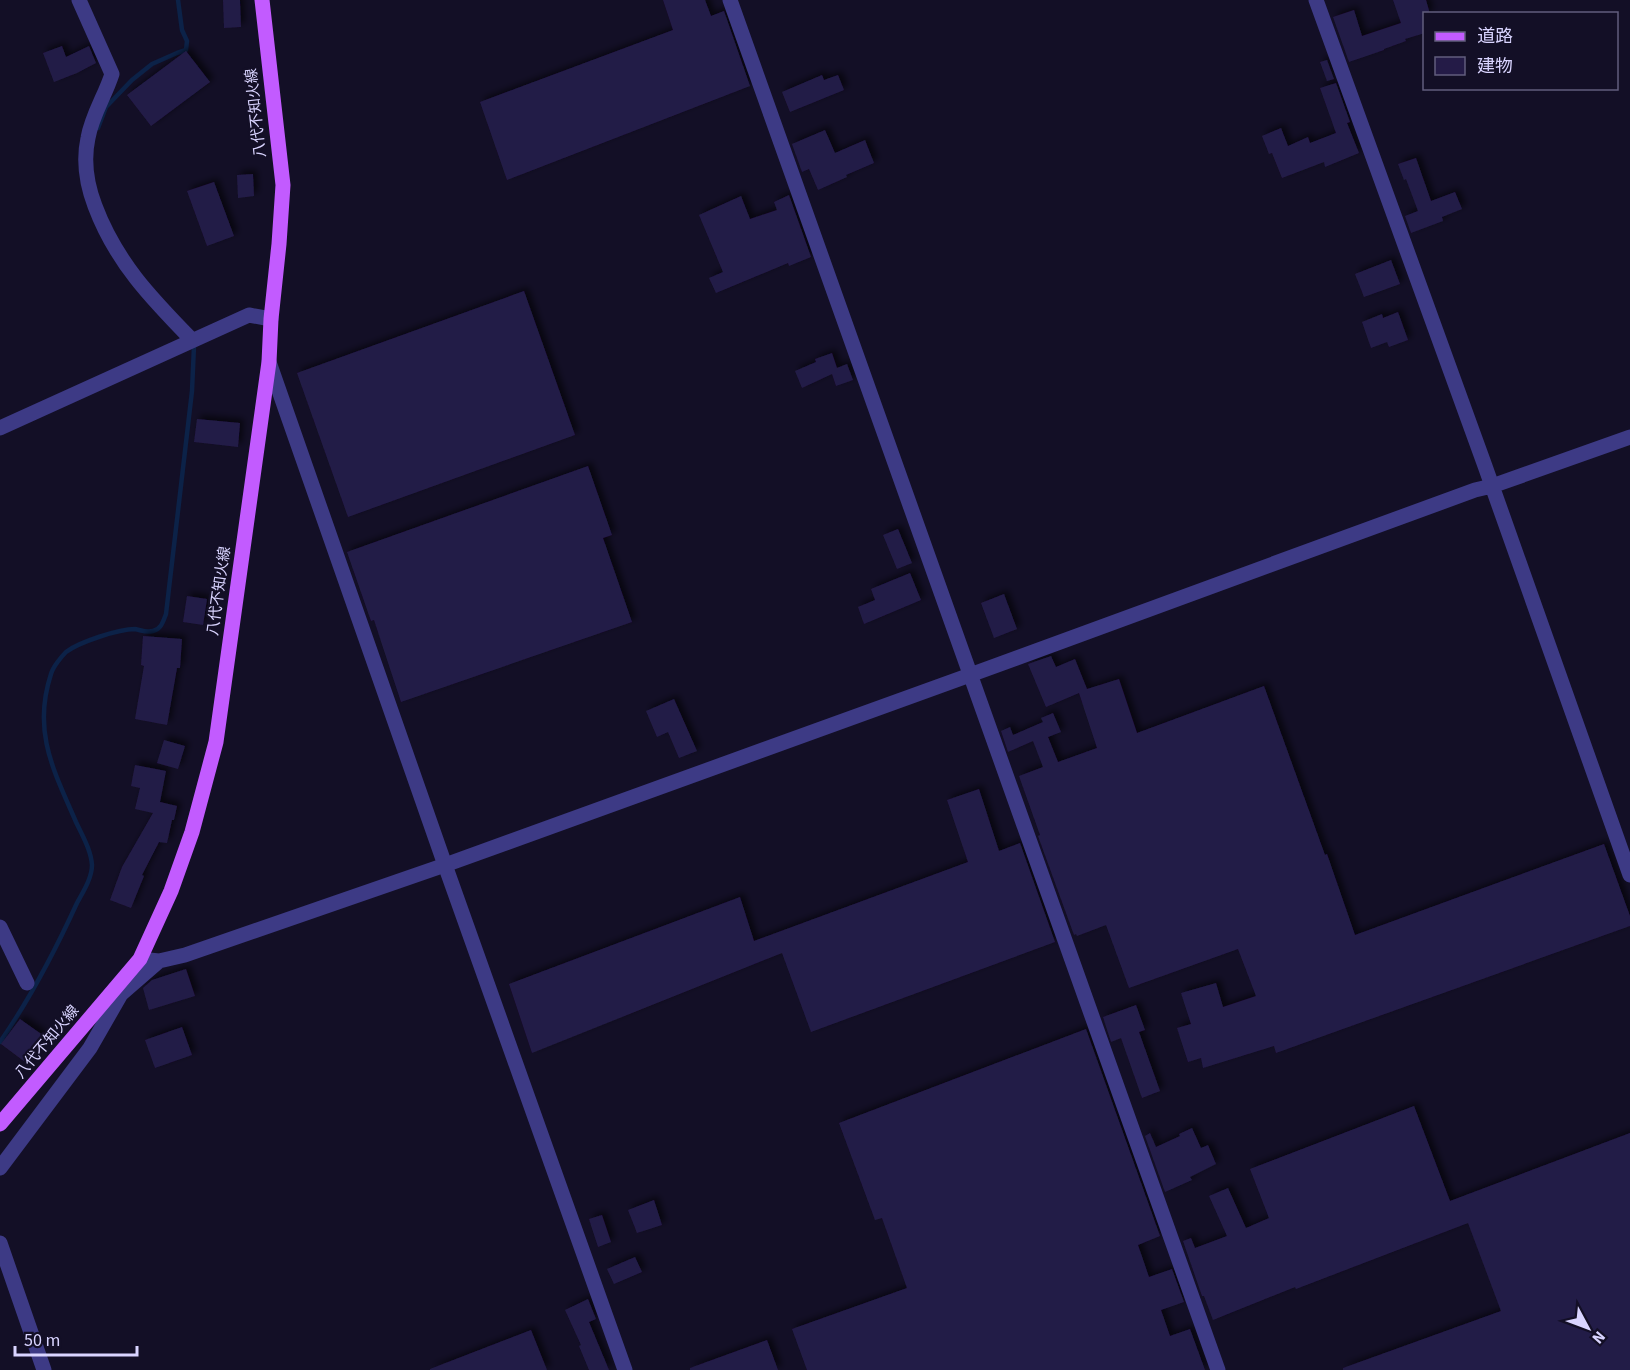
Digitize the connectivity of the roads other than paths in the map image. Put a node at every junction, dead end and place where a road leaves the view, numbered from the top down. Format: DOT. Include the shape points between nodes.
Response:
graph roads {
  1 [pos="79,0"];
  2 [pos="262,0"];
  3 [pos="730,0"];
  4 [pos="1316,0"];
  5 [pos="271,319"];
  6 [pos="192,340"];
  7 [pos="269,362"];
  8 [pos="0,428"];
  9 [pos="1630,437"];
  10 [pos="1492,486"];
  11 [pos="970,675"];
  12 [pos="445,865"];
  13 [pos="1630,875"];
  14 [pos="0,927"];
  15 [pos="140,959"];
  16 [pos="159,961"];
  17 [pos="27,983"];
  18 [pos="0,1124"];
  19 [pos="0,1168"];
  20 [pos="0,1243"];
  21 [pos="44,1370"];
  22 [pos="625,1370"];
  23 [pos="1218,1370"];
  1 -- 6 [label="street" via="112,74 87,139 89,189 104,230 119,256"];
  2 -- 5 [label="main road, 八代不知火線" via="283,185"];
  3 -- 11 [label="street"];
  4 -- 10 [label="street"];
  5 -- 6 [label="street" via="249,315"];
  5 -- 7 [label="main road, 八代不知火線"];
  6 -- 8 [label="street"];
  7 -- 12 [label="street"];
  7 -- 15 [label="main road, 八代不知火線" via="216,742 192,832"];
  9 -- 10 [label="street"];
  10 -- 11 [label="street"];
  10 -- 13 [label="street"];
  11 -- 12 [label="street"];
  11 -- 23 [label="street"];
  12 -- 16 [label="street"];
  12 -- 22 [label="street"];
  14 -- 17 [label="street"];
  15 -- 16 [label="street"];
  15 -- 18 [label="main road, 八代不知火線"];
  16 -- 19 [label="street" via="122,994 90,1048"];
  20 -- 21 [label="street"];
}
